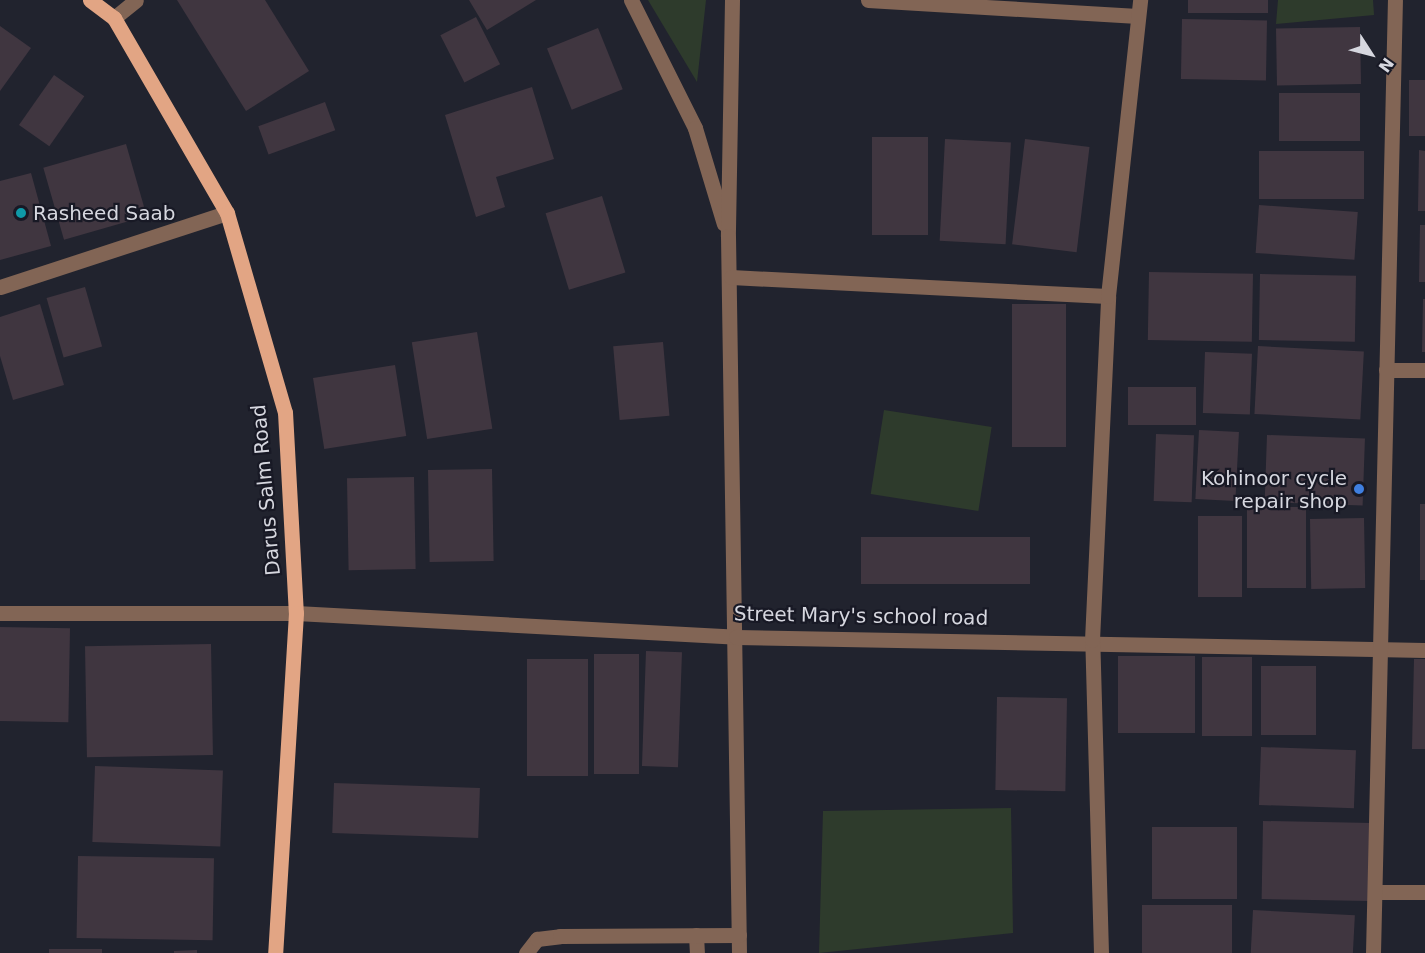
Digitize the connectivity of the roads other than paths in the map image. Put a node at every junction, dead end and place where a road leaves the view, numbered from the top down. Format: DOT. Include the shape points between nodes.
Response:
graph roads {
  1 [pos="90,0"];
  2 [pos="136,0"];
  3 [pos="631,0"];
  4 [pos="732,0"];
  5 [pos="868,0"];
  6 [pos="1140,0"];
  7 [pos="1395,0"];
  8 [pos="1138,16"];
  9 [pos="114,18"];
  10 [pos="227,213"];
  11 [pos="728,236"];
  12 [pos="731,278"];
  13 [pos="0,287"];
  14 [pos="1108,296"];
  15 [pos="1386,370"];
  16 [pos="1425,370"];
  17 [pos="0,612"];
  18 [pos="296,613"];
  19 [pos="736,637"];
  20 [pos="1092,640"];
  21 [pos="1425,650"];
  22 [pos="1379,651"];
  23 [pos="1375,891"];
  24 [pos="1425,892"];
  25 [pos="696,935"];
  26 [pos="739,935"];
  27 [pos="275,953"];
  28 [pos="526,953"];
  29 [pos="697,953"];
  30 [pos="739,953"];
  31 [pos="1101,953"];
  32 [pos="1373,953"];
  1 -- 9 [label="main road, Darus Salm Road"];
  2 -- 9 [label="street"];
  3 -- 11 [label="street" via="695,128"];
  4 -- 11 [label="street"];
  5 -- 8 [label="street"];
  6 -- 8 [label="street"];
  7 -- 15 [label="street"];
  8 -- 14 [label="street"];
  9 -- 10 [label="main road, Darus Salm Road"];
  10 -- 13 [label="street"];
  10 -- 18 [label="main road, Darus Salm Road" via="285,412"];
  11 -- 12 [label="street"];
  12 -- 14 [label="street"];
  12 -- 19 [label="street"];
  14 -- 20 [label="street"];
  15 -- 16 [label="street"];
  15 -- 22 [label="street"];
  17 -- 18 [label="street, Street Mary's school road"];
  18 -- 19 [label="street, Street Mary's school road"];
  18 -- 27 [label="main road, Darus Salm Road"];
  19 -- 20 [label="street, Street Mary's school road"];
  19 -- 26 [label="street"];
  20 -- 22 [label="street, Street Mary's school road"];
  20 -- 31 [label="street"];
  21 -- 22 [label="street, Street Mary's school road"];
  22 -- 23 [label="street"];
  23 -- 24 [label="street"];
  23 -- 32 [label="street"];
  25 -- 26 [label="street"];
  25 -- 28 [label="street" via="560,936 537,939"];
  25 -- 29 [label="street"];
  26 -- 30 [label="street"];
}
